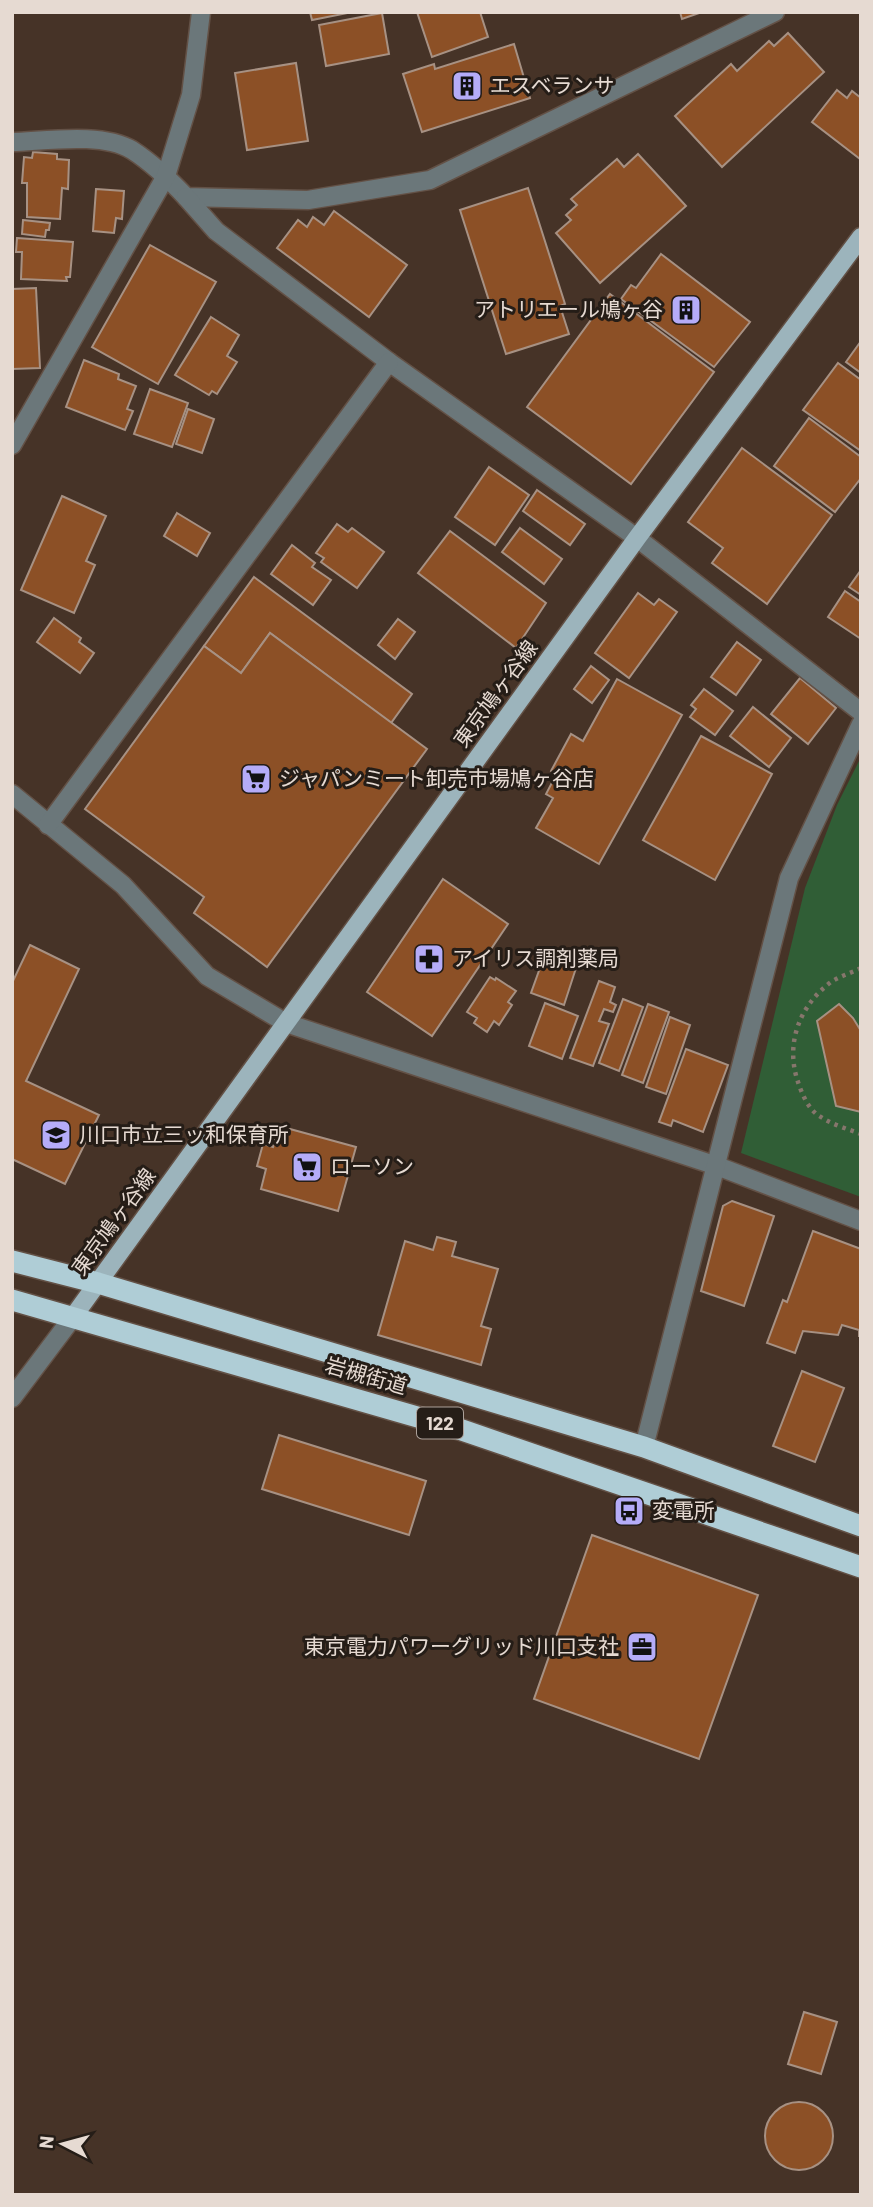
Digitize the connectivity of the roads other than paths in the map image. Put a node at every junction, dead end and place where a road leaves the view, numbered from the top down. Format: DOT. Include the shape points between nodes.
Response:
graph roads {
  1 [pos="201,12"];
  2 [pos="775,12"];
  3 [pos="12,142"];
  4 [pos="166,176"];
  5 [pos="186,197"];
  6 [pos="861,237"];
  7 [pos="389,362"];
  8 [pos="12,446"];
  9 [pos="637,538"];
  10 [pos="861,712"];
  11 [pos="861,724"];
  12 [pos="12,794"];
  13 [pos="48,825"];
  14 [pos="286,1023"];
  15 [pos="717,1166"];
  16 [pos="861,1221"];
  17 [pos="12,1261"];
  18 [pos="98,1283"];
  19 [pos="12,1300"];
  20 [pos="73,1317"];
  21 [pos="12,1398"];
  22 [pos="644,1447"];
  23 [pos="861,1526"];
  24 [pos="861,1567"];
  1 -- 4 [label="street" via="191,95"];
  2 -- 5 [label="street" via="429,180 308,200"];
  3 -- 4 [label="street" via="91,139 130,149"];
  4 -- 5 [label="street"];
  4 -- 8 [label="street"];
  5 -- 7 [label="street" via="216,231"];
  6 -- 9 [label="main road, 東京鳩ヶ谷線"];
  7 -- 9 [label="street"];
  7 -- 13 [label="street"];
  9 -- 10 [label="street"];
  9 -- 14 [label="main road, 東京鳩ヶ谷線"];
  11 -- 15 [label="street" via="789,877"];
  12 -- 13 [label="street"];
  13 -- 14 [label="street" via="123,885 206,976"];
  14 -- 15 [label="street"];
  14 -- 18 [label="main road, 東京鳩ヶ谷線"];
  15 -- 16 [label="street"];
  15 -- 22 [label="street"];
  17 -- 18 [label="highway, 岩槻街道 / 122"];
  18 -- 20 [label="main road, 東京鳩ヶ谷線"];
  18 -- 22 [label="highway, 岩槻街道 / 122"];
  19 -- 20 [label="highway, 岩槻街道 / 122"];
  20 -- 21 [label="street"];
  20 -- 24 [label="highway, 岩槻街道 / 122" via="459,1429"];
  22 -- 23 [label="highway, 岩槻街道 / 122"];
}
